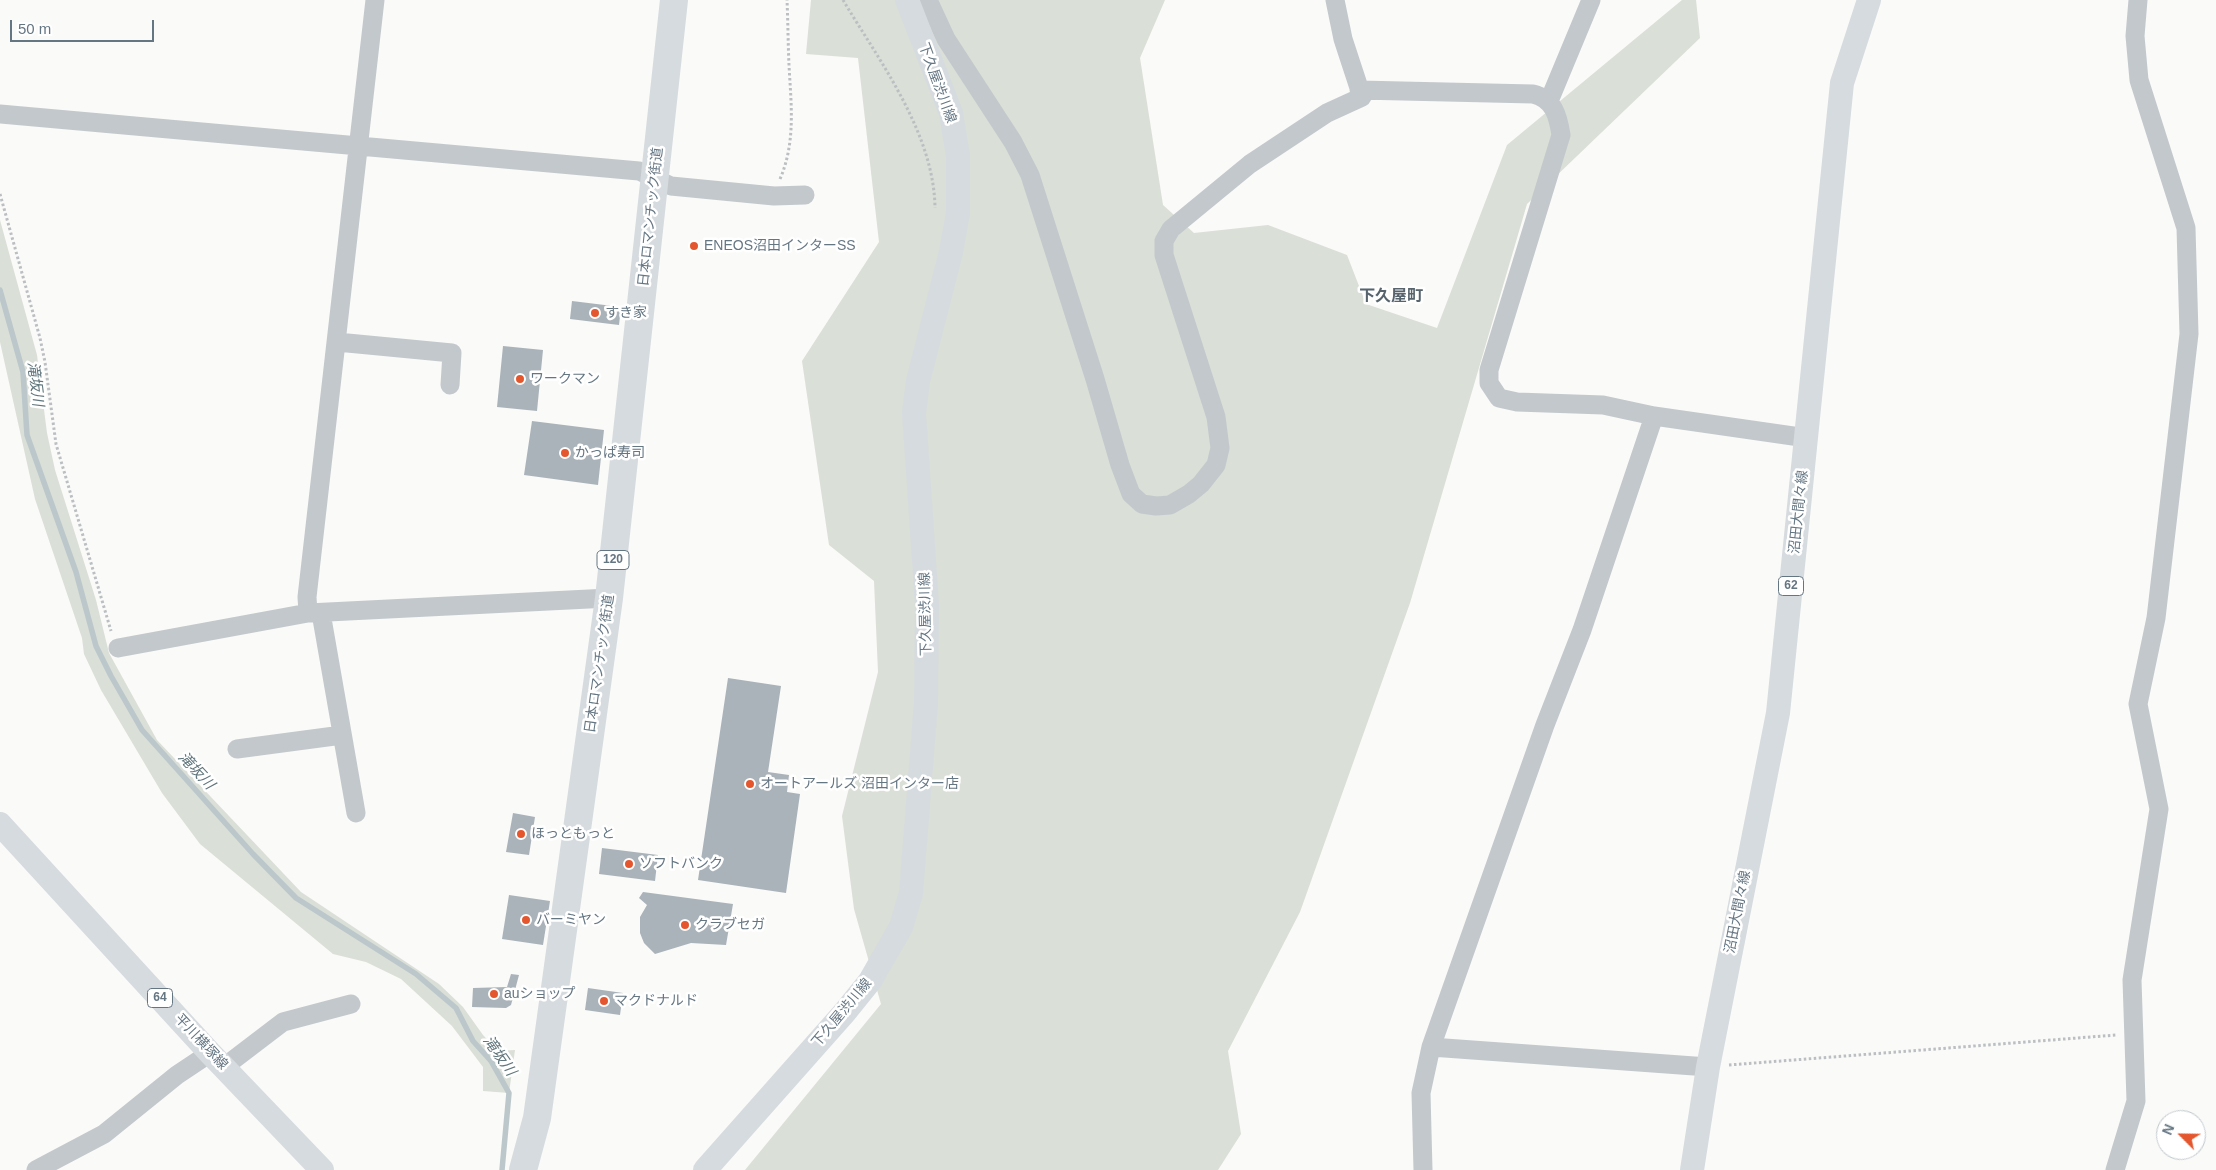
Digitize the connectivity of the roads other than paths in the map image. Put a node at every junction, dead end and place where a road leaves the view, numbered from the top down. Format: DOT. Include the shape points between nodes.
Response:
graph roads {
  1 [pos="375,0"];
  2 [pos="674,0"];
  3 [pos="907,0"];
  4 [pos="928,0"];
  5 [pos="1334,0"];
  6 [pos="1591,0"];
  7 [pos="1869,0"];
  8 [pos="2138,0"];
  9 [pos="1359,90"];
  10 [pos="1549,100"];
  11 [pos="0,114"];
  12 [pos="359,146"];
  13 [pos="655,178"];
  14 [pos="805,196"];
  15 [pos="336,342"];
  16 [pos="450,385"];
  17 [pos="1654,416"];
  18 [pos="1807,438"];
  19 [pos="609,598"];
  20 [pos="314,613"];
  21 [pos="118,648"];
  22 [pos="342,735"];
  23 [pos="237,749"];
  24 [pos="356,813"];
  25 [pos="0,824"];
  26 [pos="351,1004"];
  27 [pos="1431,1047"];
  28 [pos="217,1060"];
  29 [pos="1708,1067"];
  30 [pos="537,1118"];
  31 [pos="36,1170"];
  32 [pos="322,1170"];
  33 [pos="523,1170"];
  34 [pos="544,1170"];
  35 [pos="704,1170"];
  36 [pos="1423,1170"];
  37 [pos="1692,1170"];
  38 [pos="2116,1170"];
  1 -- 12 [label="street"];
  2 -- 13 [label="highway, 日本ロマンチック街道 / 120"];
  3 -- 35 [label="main road, 下久屋渋川線" via="951,113 958,156 958,213 918,382 914,412 927,605 926,692 910,893 901,927 870,981"];
  4 -- 9 [label="street" via="946,39 1030,174 1120,465 1131,494 1142,504 1170,505 1189,494 1216,465 1220,448 1216,417 1164,255 1164,241 1171,228 1242,170 1327,113 1362,98"];
  5 -- 9 [label="street"];
  6 -- 10 [label="street"];
  7 -- 18 [label="main road, 沼田大間々線 / 62" via="1842,83"];
  8 -- 38 [label="street" via="2135,36 2140,80 2186,228 2189,334 2156,618 2138,704 2160,809 2132,980 2136,1101"];
  9 -- 10 [label="street" via="1533,94"];
  10 -- 17 [label="street" via="1561,135 1489,370 1489,383 1499,398 1517,402 1603,405"];
  11 -- 12 [label="street"];
  12 -- 13 [label="street" via="639,172"];
  12 -- 15 [label="street"];
  13 -- 14 [label="street" via="671,186"];
  13 -- 19 [label="highway, 日本ロマンチック街道 / 120"];
  15 -- 16 [label="street" via="452,353"];
  15 -- 20 [label="street" via="307,597"];
  17 -- 18 [label="street"];
  17 -- 27 [label="street" via="1582,630"];
  18 -- 29 [label="main road, 沼田大間々線 / 62" via="1778,713"];
  19 -- 20 [label="street"];
  19 -- 30 [label="highway, 日本ロマンチック街道 / 120"];
  20 -- 21 [label="street"];
  20 -- 22 [label="street"];
  22 -- 23 [label="street"];
  22 -- 24 [label="street"];
  25 -- 28 [label="main road, 平川横塚線 / 64"];
  26 -- 28 [label="street" via="283,1022"];
  27 -- 29 [label="street"];
  27 -- 36 [label="street" via="1421,1093"];
  28 -- 31 [label="street" via="177,1075 104,1134"];
  28 -- 32 [label="main road, 平川横塚線 / 64"];
  29 -- 37 [label="main road, 沼田大間々線 / 62"];
  30 -- 33 [label="highway, 日本ロマンチック街道 / 120"];
  30 -- 34 [label="highway, 日本ロマンチック街道 / 120"];
}
